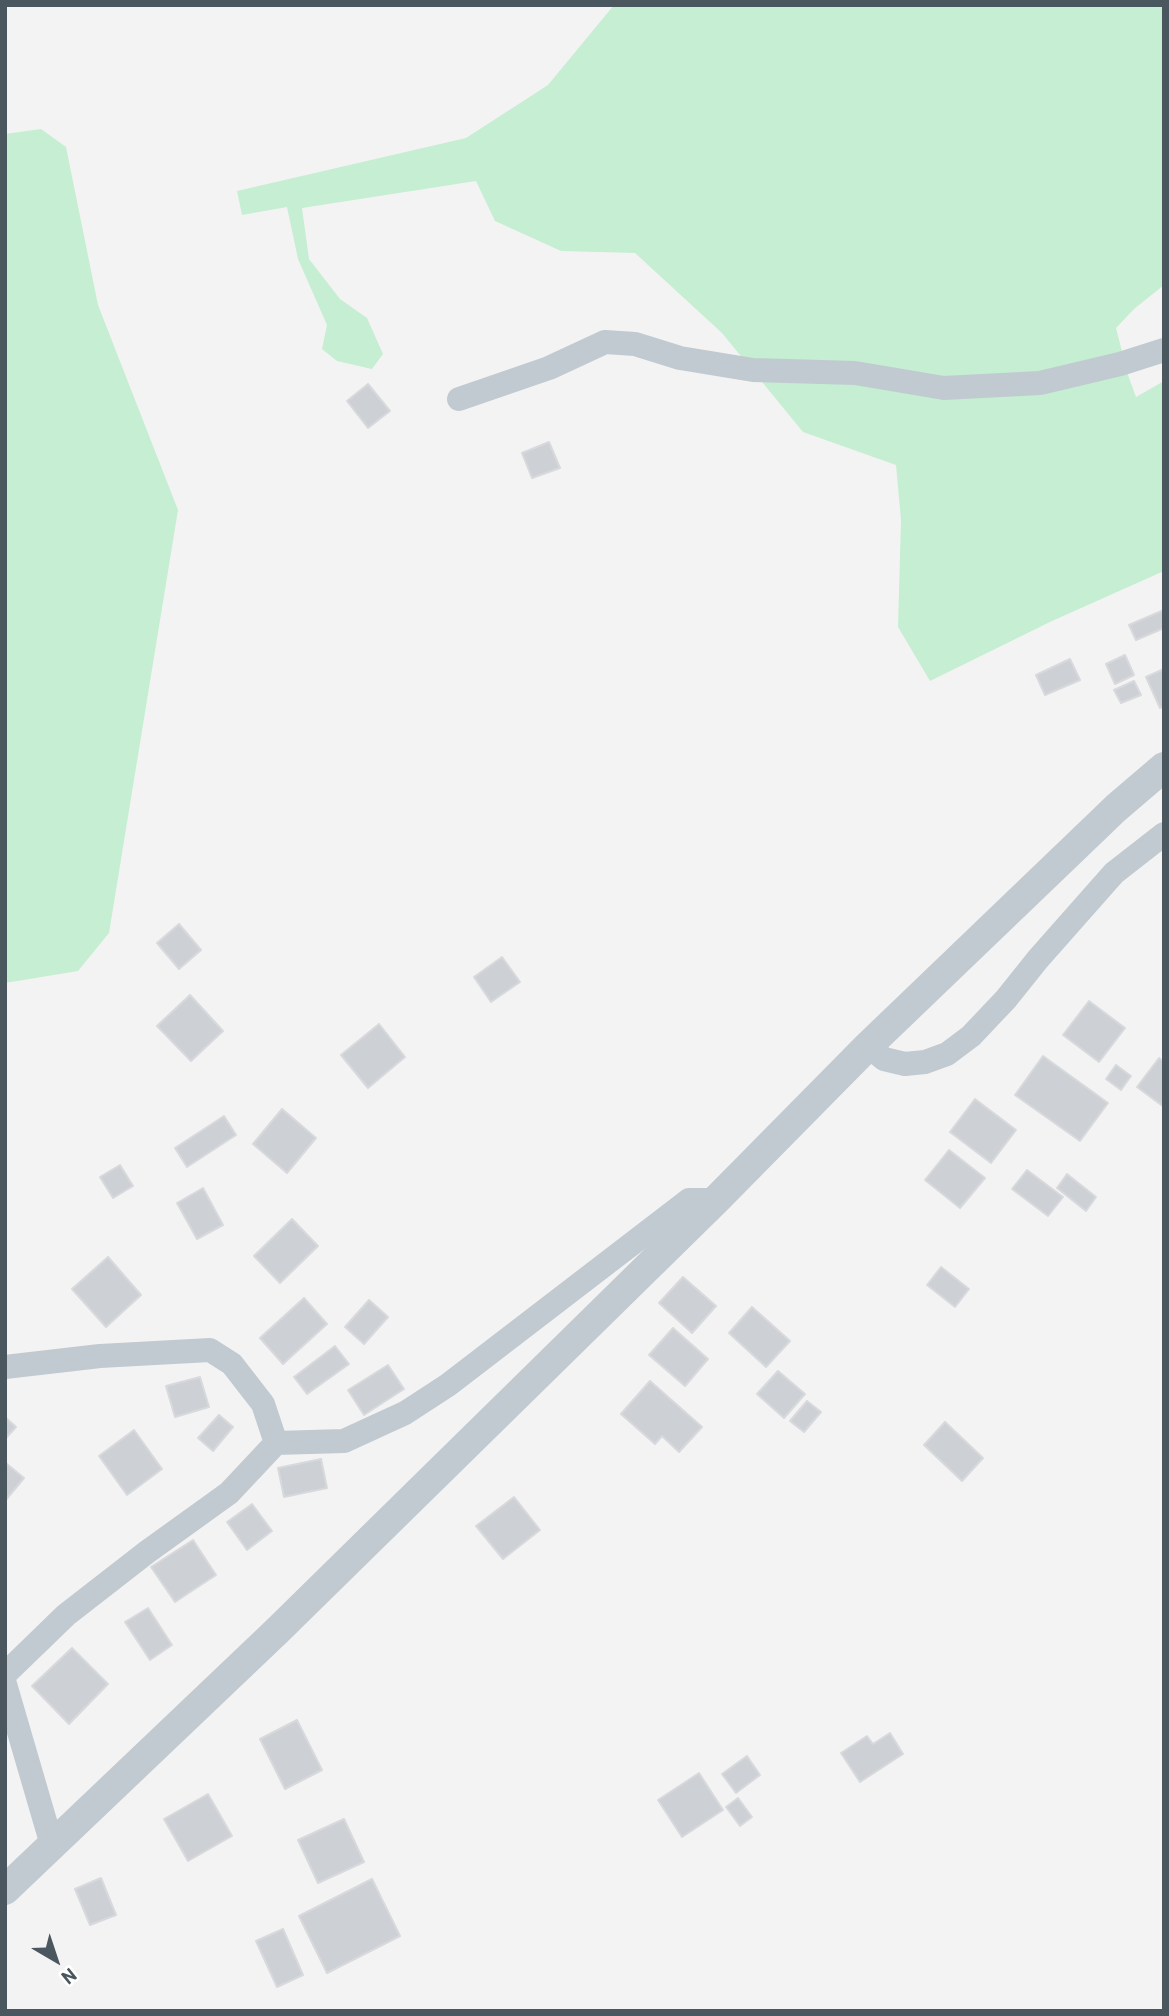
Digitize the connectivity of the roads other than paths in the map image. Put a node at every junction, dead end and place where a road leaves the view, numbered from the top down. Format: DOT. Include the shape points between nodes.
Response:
graph roads {
  1 [pos="1164,350"];
  2 [pos="459,399"];
  3 [pos="1164,766"];
  4 [pos="1164,834"];
  5 [pos="868,1046"];
  6 [pos="716,1200"];
  7 [pos="5,1367"];
  8 [pos="276,1443"];
  9 [pos="5,1675"];
  10 [pos="5,1684"];
  11 [pos="52,1845"];
  12 [pos="5,1889"];
  1 -- 2 [label="street" via="1040,383 944,388 855,373 753,370 680,358 635,344 605,342 549,368"];
  3 -- 5 [label="street"];
  4 -- 5 [label="street" via="1114,873 1006,999 947,1054 905,1064 884,1059"];
  5 -- 6 [label="street"];
  6 -- 8 [label="street" via="689,1200 405,1413 344,1441"];
  6 -- 11 [label="street"];
  7 -- 8 [label="street" via="209,1350 232,1364 263,1404"];
  8 -- 9 [label="street" via="229,1493 66,1615"];
  10 -- 11 [label="street"];
  11 -- 12 [label="street"];
}
